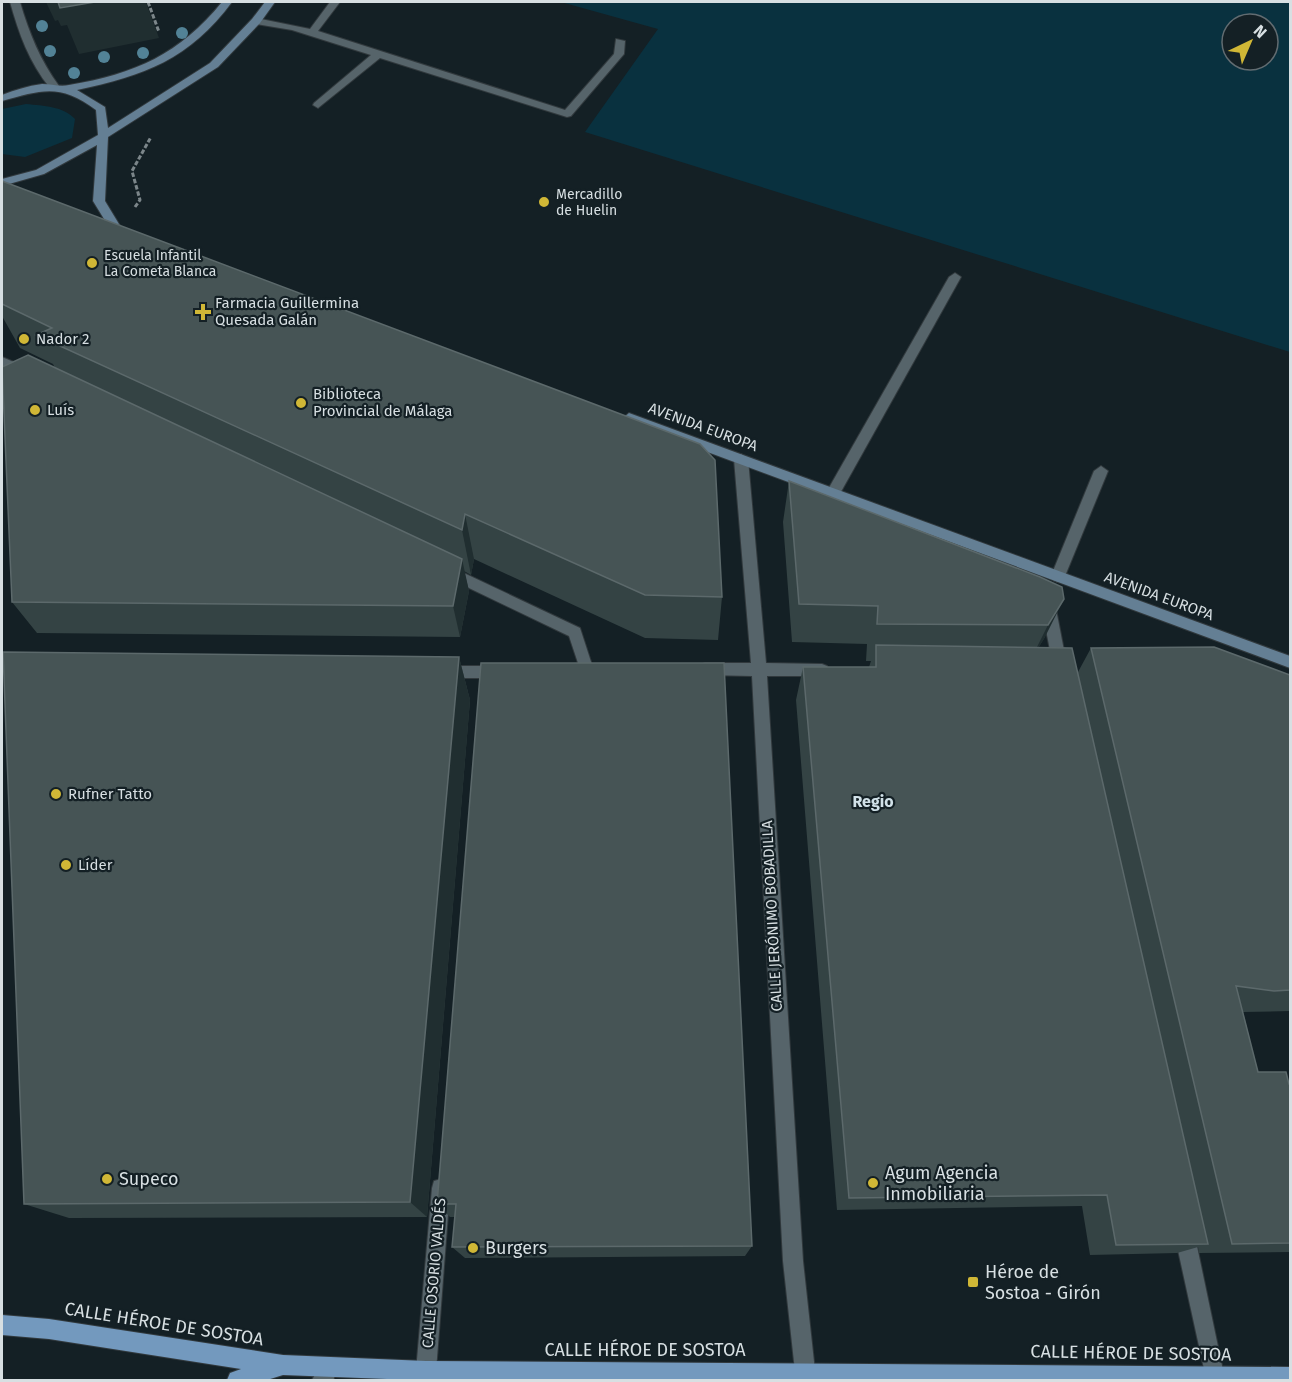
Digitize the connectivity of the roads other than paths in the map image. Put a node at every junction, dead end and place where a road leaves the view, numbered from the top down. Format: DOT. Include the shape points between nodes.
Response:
graph roads {
  1 [pos="15,2"];
  2 [pos="227,2"];
  3 [pos="270,2"];
  4 [pos="335,2"];
  5 [pos="256,21"];
  6 [pos="312,33"];
  7 [pos="620,41"];
  8 [pos="378,54"];
  9 [pos="54,86"];
  10 [pos="67,89"];
  11 [pos="2,98"];
  12 [pos="318,105"];
  13 [pos="104,135"];
  14 [pos="3,182"];
  15 [pos="25,191"];
  16 [pos="96,220"];
  17 [pos="955,277"];
  18 [pos="2,360"];
  19 [pos="34,376"];
  20 [pos="620,414"];
  21 [pos="741,459"];
  22 [pos="1101,471"];
  23 [pos="833,493"];
  24 [pos="434,565"];
  25 [pos="1040,569"];
  26 [pos="1058,576"];
  27 [pos="1290,662"];
  28 [pos="586,668"];
  29 [pos="689,669"];
  30 [pos="759,670"];
  31 [pos="841,670"];
  32 [pos="517,671"];
  33 [pos="435,672"];
  34 [pos="482,673"];
  35 [pos="1058,674"];
  36 [pos="481,694"];
  37 [pos="442,1175"];
  38 [pos="1180,1213"];
  39 [pos="2,1325"];
  40 [pos="284,1365"];
  41 [pos="426,1371"];
  42 [pos="326,1374"];
  43 [pos="806,1376"];
  44 [pos="1216,1377"];
  45 [pos="1290,1377"];
  46 [pos="237,1380"];
  1 -- 9 [label="street" via="27,43"];
  2 -- 10 [label="main road" via="212,22 179,52 156,66"];
  3 -- 5 [label="main road"];
  4 -- 6 [label="street"];
  5 -- 6 [label="street"];
  5 -- 13 [label="main road" via="214,65"];
  6 -- 8 [label="street"];
  7 -- 8 [label="street" via="619,54 567,114"];
  8 -- 12 [label="street"];
  9 -- 10 [label="main road"];
  9 -- 11 [label="main road"];
  10 -- 13 [label="main road" via="86,96 101,109"];
  13 -- 14 [label="main road" via="40,172"];
  13 -- 16 [label="main road" via="99,201 124,232"];
  14 -- 15 [label="main road"];
  17 -- 23 [label="street"];
  18 -- 19 [label="street"];
  20 -- 21 [label="main road, AVENIDA EUROPA"];
  21 -- 23 [label="main road, AVENIDA EUROPA"];
  21 -- 30 [label="street, CALLE JERÓNIMO BOBADILLA"];
  22 -- 26 [label="street"];
  23 -- 25 [label="main road, AVENIDA EUROPA"];
  24 -- 28 [label="street" via="574,632"];
  25 -- 26 [label="main road, AVENIDA EUROPA"];
  25 -- 35 [label="street"];
  26 -- 27 [label="main road, AVENIDA EUROPA"];
  29 -- 30 [label="street"];
  30 -- 31 [label="street"];
  30 -- 43 [label="street, CALLE JERÓNIMO BOBADILLA" via="793,1261"];
  32 -- 34 [label="street"];
  33 -- 34 [label="street"];
  34 -- 36 [label="street"];
  37 -- 41 [label="street, CALLE OSORIO VALDÉS"];
  38 -- 44 [label="street"];
  39 -- 40 [label="main road, CALLE HÉROE DE SOSTOA"];
  40 -- 42 [label="main road, CALLE HÉROE DE SOSTOA"];
  40 -- 46 [label="main road"];
  41 -- 42 [label="main road, CALLE HÉROE DE SOSTOA"];
  41 -- 43 [label="main road, CALLE HÉROE DE SOSTOA"];
  43 -- 44 [label="main road, CALLE HÉROE DE SOSTOA"];
  44 -- 45 [label="main road, CALLE HÉROE DE SOSTOA"];
}
